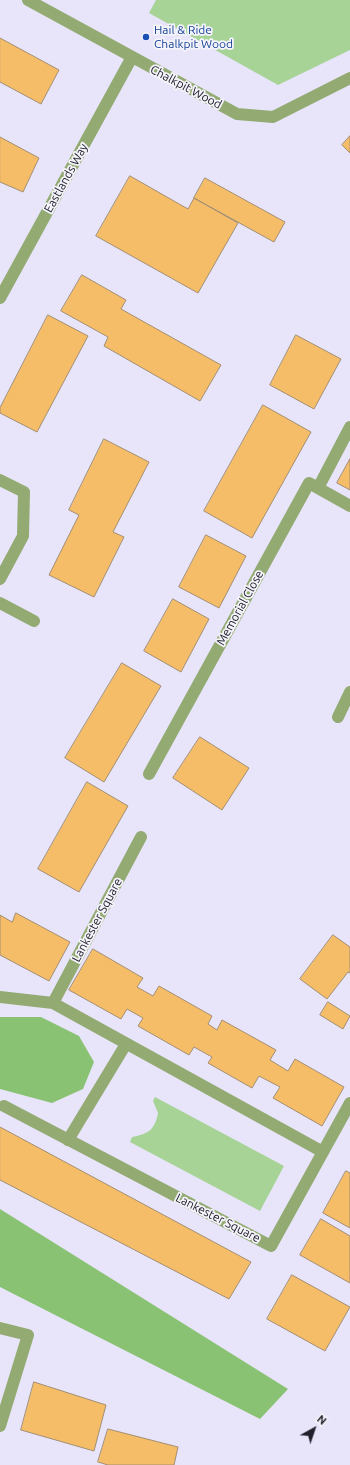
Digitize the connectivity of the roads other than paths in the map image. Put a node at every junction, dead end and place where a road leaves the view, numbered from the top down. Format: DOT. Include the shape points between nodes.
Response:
graph roads {
  1 [pos="28,0"];
  2 [pos="132,58"];
  3 [pos="350,78"];
  4 [pos="0,298"];
  5 [pos="350,427"];
  6 [pos="0,480"];
  7 [pos="318,488"];
  8 [pos="350,506"];
  9 [pos="0,579"];
  10 [pos="0,603"];
  11 [pos="34,621"];
  12 [pos="350,692"];
  13 [pos="338,717"];
  14 [pos="149,774"];
  15 [pos="141,837"];
  16 [pos="0,997"];
  17 [pos="53,1003"];
  18 [pos="126,1044"];
  19 [pos="350,1103"];
  20 [pos="4,1106"];
  21 [pos="68,1140"];
  22 [pos="323,1152"];
  23 [pos="0,1328"];
  24 [pos="0,1426"];
  1 -- 2 [label="street, Chalkpit Wood"];
  2 -- 3 [label="street, Chalkpit Wood" via="242,115 272,117"];
  2 -- 4 [label="street, Eastlands Way"];
  5 -- 7 [label="street"];
  6 -- 9 [label="street" via="24,492 23,536"];
  7 -- 8 [label="street"];
  7 -- 14 [label="street, Memorial Close" via="309,483"];
  10 -- 11 [label="street"];
  12 -- 13 [label="street"];
  15 -- 17 [label="street, Lankester Square"];
  16 -- 17 [label="street"];
  17 -- 18 [label="street"];
  18 -- 21 [label="street"];
  18 -- 22 [label="street"];
  19 -- 22 [label="street, Lankester Square"];
  20 -- 21 [label="street, Lankester Square"];
  21 -- 22 [label="street, Lankester Square" via="271,1246"];
  23 -- 24 [label="street" via="28,1335"];
}
